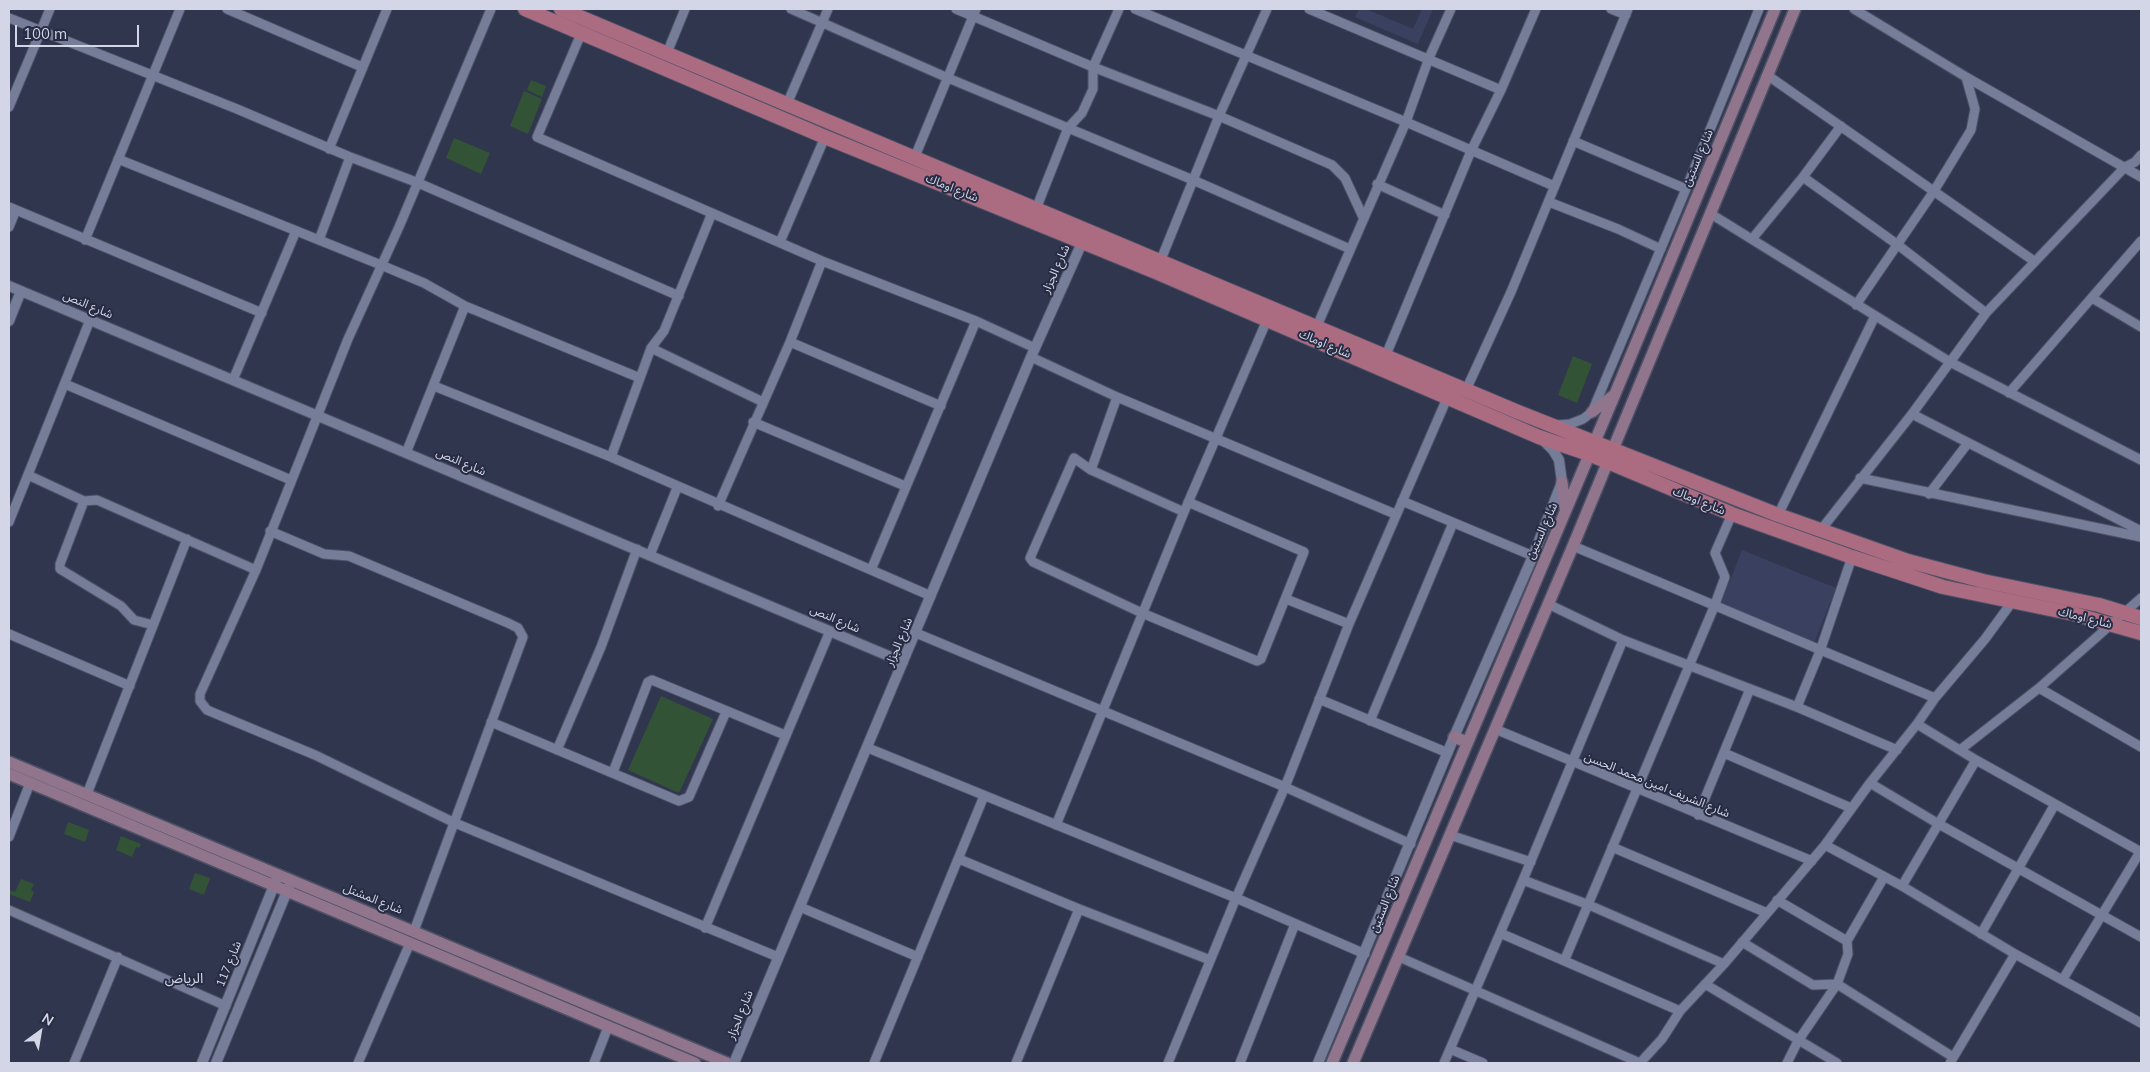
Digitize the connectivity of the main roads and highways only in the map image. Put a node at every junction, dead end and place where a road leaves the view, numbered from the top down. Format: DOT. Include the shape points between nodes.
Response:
graph roads {
  1 [pos="525,9"];
  2 [pos="561,9"];
  3 [pos="1775,9"];
  4 [pos="1795,9"];
  5 [pos="1084,236"];
  6 [pos="1641,330"];
  7 [pos="1659,335"];
  8 [pos="1615,394"];
  9 [pos="1592,412"];
  10 [pos="1592,448"];
  11 [pos="1613,449"];
  12 [pos="1641,460"];
  13 [pos="1607,463"];
  14 [pos="1635,475"];
  15 [pos="1562,482"];
  16 [pos="1565,512"];
  17 [pos="2141,618"];
  18 [pos="2141,633"];
  19 [pos="1454,737"];
  20 [pos="1467,742"];
  21 [pos="9,762"];
  22 [pos="9,774"];
  23 [pos="1419,857"];
  24 [pos="1437,864"];
  25 [pos="1411,877"];
  26 [pos="1429,885"];
  27 [pos="289,886"];
  28 [pos="695,1063"];
  29 [pos="727,1063"];
  30 [pos="1332,1063"];
  31 [pos="1353,1063"];
  1 -- 5 [label="main road, شارع اوماك" via="825,137"];
  2 -- 5 [label="main road, شارع اوماك" via="1036,209"];
  3 -- 6 [label="main road, شارع الستين"];
  4 -- 7 [label="main road"];
  5 -- 10 [label="main road, شارع اوماك" via="1160,262 1317,326 1552,426"];
  5 -- 10 [label="main road, شارع اوماك" via="1267,320 1539,437"];
  6 -- 7 [label="main road"];
  6 -- 8 [label="main road, شارع الستين"];
  7 -- 11 [label="main road"];
  8 -- 9 [label="main road"];
  8 -- 10 [label="main road, شارع الستين"];
  10 -- 11 [label="main road, شارع اوماك"];
  10 -- 13 [label="main road, شارع اوماك"];
  10 -- 16 [label="main road, شارع الستين"];
  11 -- 12 [label="main road, شارع اوماك"];
  11 -- 13 [label="main road"];
  12 -- 14 [label="main road"];
  12 -- 17 [label="main road, شارع اوماك" via="1820,531 1908,561 2081,600"];
  13 -- 14 [label="main road, شارع اوماك"];
  13 -- 24 [label="main road"];
  14 -- 18 [label="main road, شارع اوماك" via="1732,514 1944,587 2066,612"];
  15 -- 16 [label="main road"];
  16 -- 20 [label="main road, شارع الستين"];
  19 -- 20 [label="main road"];
  20 -- 23 [label="main road, شارع الستين"];
  21 -- 27 [label="main road, شارع المشتل" via="278,875"];
  22 -- 27 [label="main road, شارع المشتل" via="274,886"];
  23 -- 24 [label="main road"];
  23 -- 25 [label="main road, شارع الستين"];
  24 -- 26 [label="main road"];
  25 -- 26 [label="main road"];
  25 -- 30 [label="main road, شارع الستين"];
  26 -- 31 [label="main road"];
  27 -- 28 [label="main road, شارع المشتل" via="410,943"];
  27 -- 29 [label="main road, شارع المشتل" via="414,931"];
}
